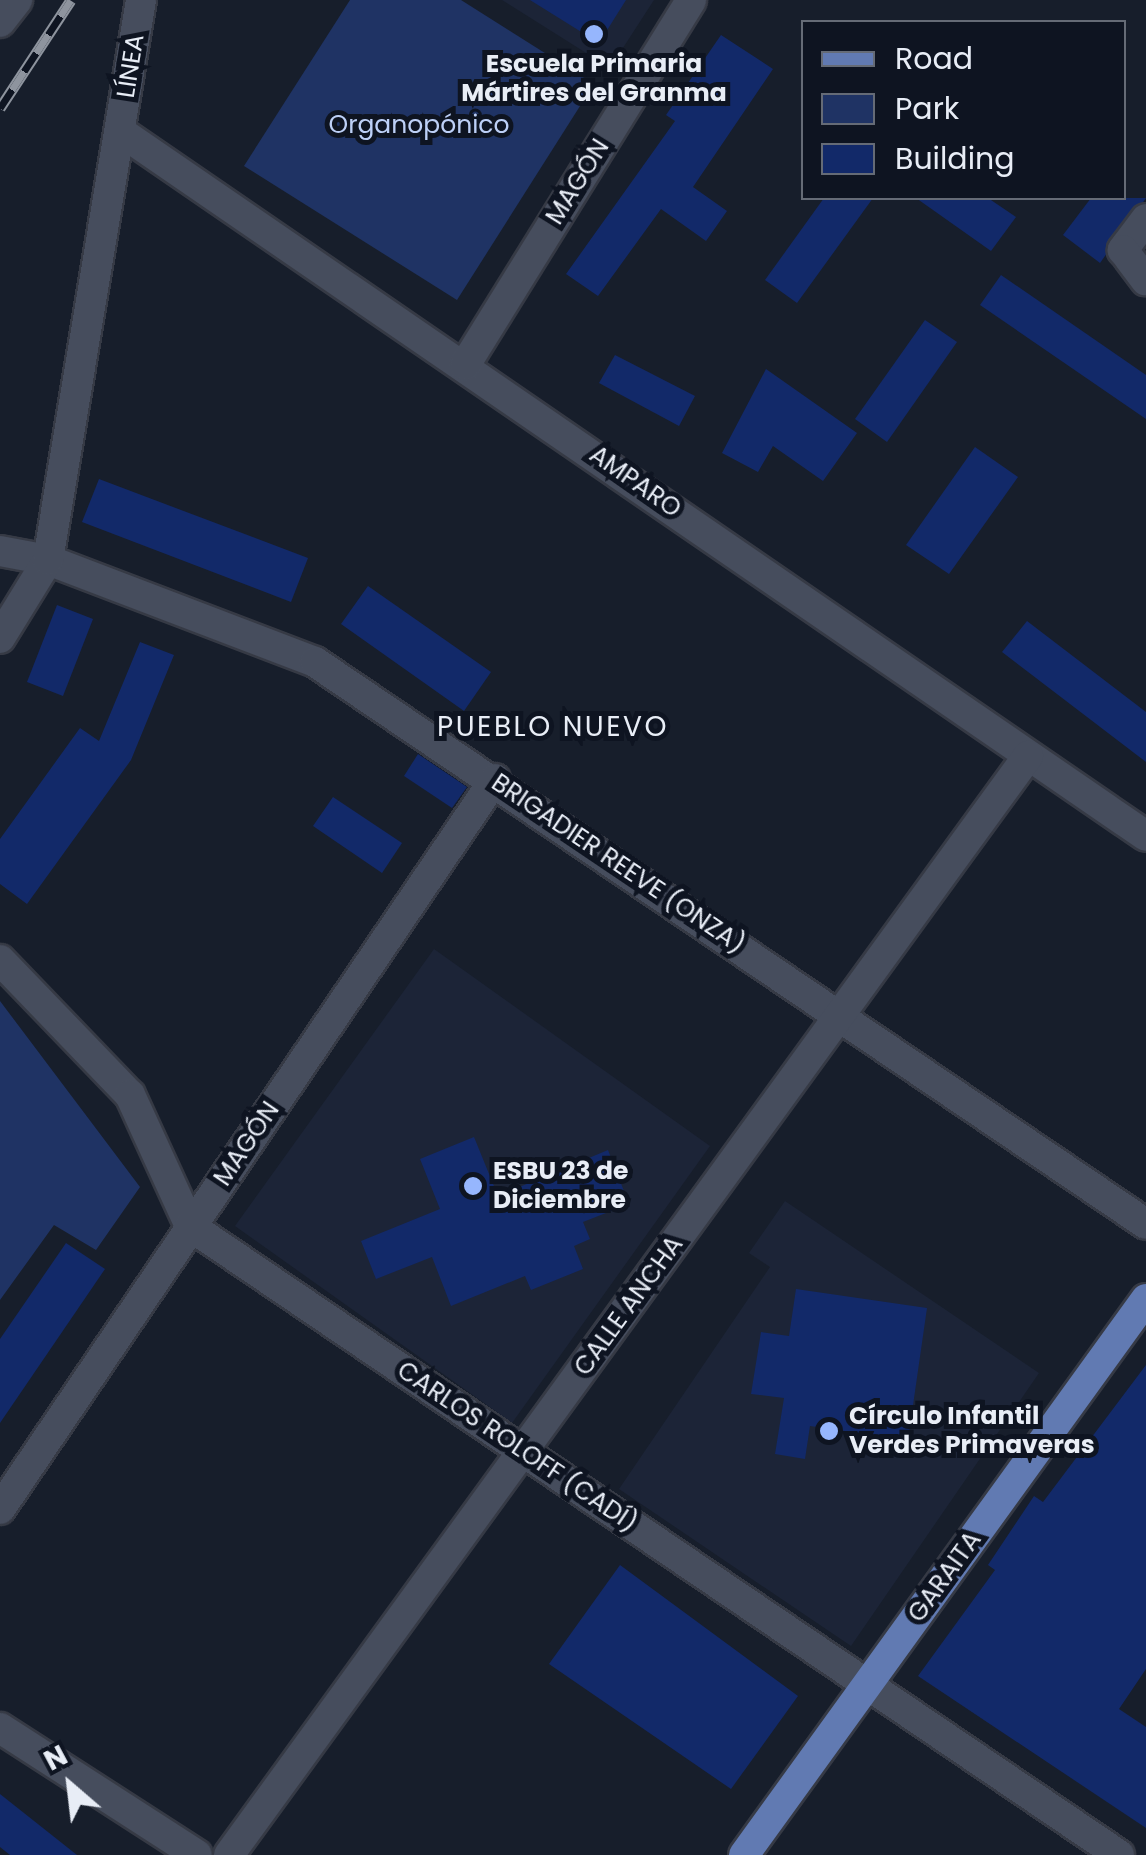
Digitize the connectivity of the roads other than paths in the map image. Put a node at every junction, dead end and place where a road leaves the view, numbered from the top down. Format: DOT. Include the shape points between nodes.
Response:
graph roads {
  1 [pos="17,0"];
  2 [pos="141,0"];
  3 [pos="692,0"];
  4 [pos="0,22"];
  5 [pos="122,132"];
  6 [pos="1146,219"];
  7 [pos="1146,280"];
  8 [pos="465,365"];
  9 [pos="0,551"];
  10 [pos="48,560"];
  11 [pos="0,638"];
  12 [pos="1028,756"];
  13 [pos="495,780"];
  14 [pos="1146,836"];
  15 [pos="0,960"];
  16 [pos="839,1016"];
  17 [pos="1146,1224"];
  18 [pos="190,1226"];
  19 [pos="1146,1299"];
  20 [pos="524,1450"];
  21 [pos="0,1509"];
  22 [pos="866,1686"];
  23 [pos="0,1728"];
  24 [pos="1105,1851"];
  25 [pos="197,1855"];
  26 [pos="229,1855"];
  27 [pos="744,1855"];
  1 -- 4 [label="street"];
  2 -- 5 [label="street, LÍNEA"];
  3 -- 8 [label="street, MAGÓN"];
  5 -- 8 [label="street, AMPARO"];
  5 -- 10 [label="street, LÍNEA"];
  6 -- 7 [label="street" via="1123,250"];
  8 -- 12 [label="street, AMPARO"];
  9 -- 10 [label="street, BRIGADIER REEVE (ONZA)"];
  10 -- 11 [label="street"];
  10 -- 13 [label="street, BRIGADIER REEVE (ONZA)" via="315,662"];
  12 -- 14 [label="street, AMPARO"];
  12 -- 16 [label="street, CALLE ANCHA"];
  13 -- 16 [label="street, BRIGADIER REEVE (ONZA)"];
  13 -- 18 [label="street, MAGÓN"];
  15 -- 18 [label="street" via="130,1095"];
  16 -- 17 [label="street, BRIGADIER REEVE (ONZA)"];
  16 -- 20 [label="street, CALLE ANCHA"];
  18 -- 20 [label="street, CARLOS ROLOFF (CADÍ)"];
  18 -- 21 [label="street, MAGÓN"];
  19 -- 22 [label="main road, GARAITA"];
  20 -- 22 [label="street, CARLOS ROLOFF (CADÍ)"];
  20 -- 26 [label="street, CALLE ANCHA"];
  22 -- 24 [label="street, CARLOS ROLOFF (CADÍ)"];
  22 -- 27 [label="main road, GARAITA"];
  23 -- 25 [label="street"];
}
